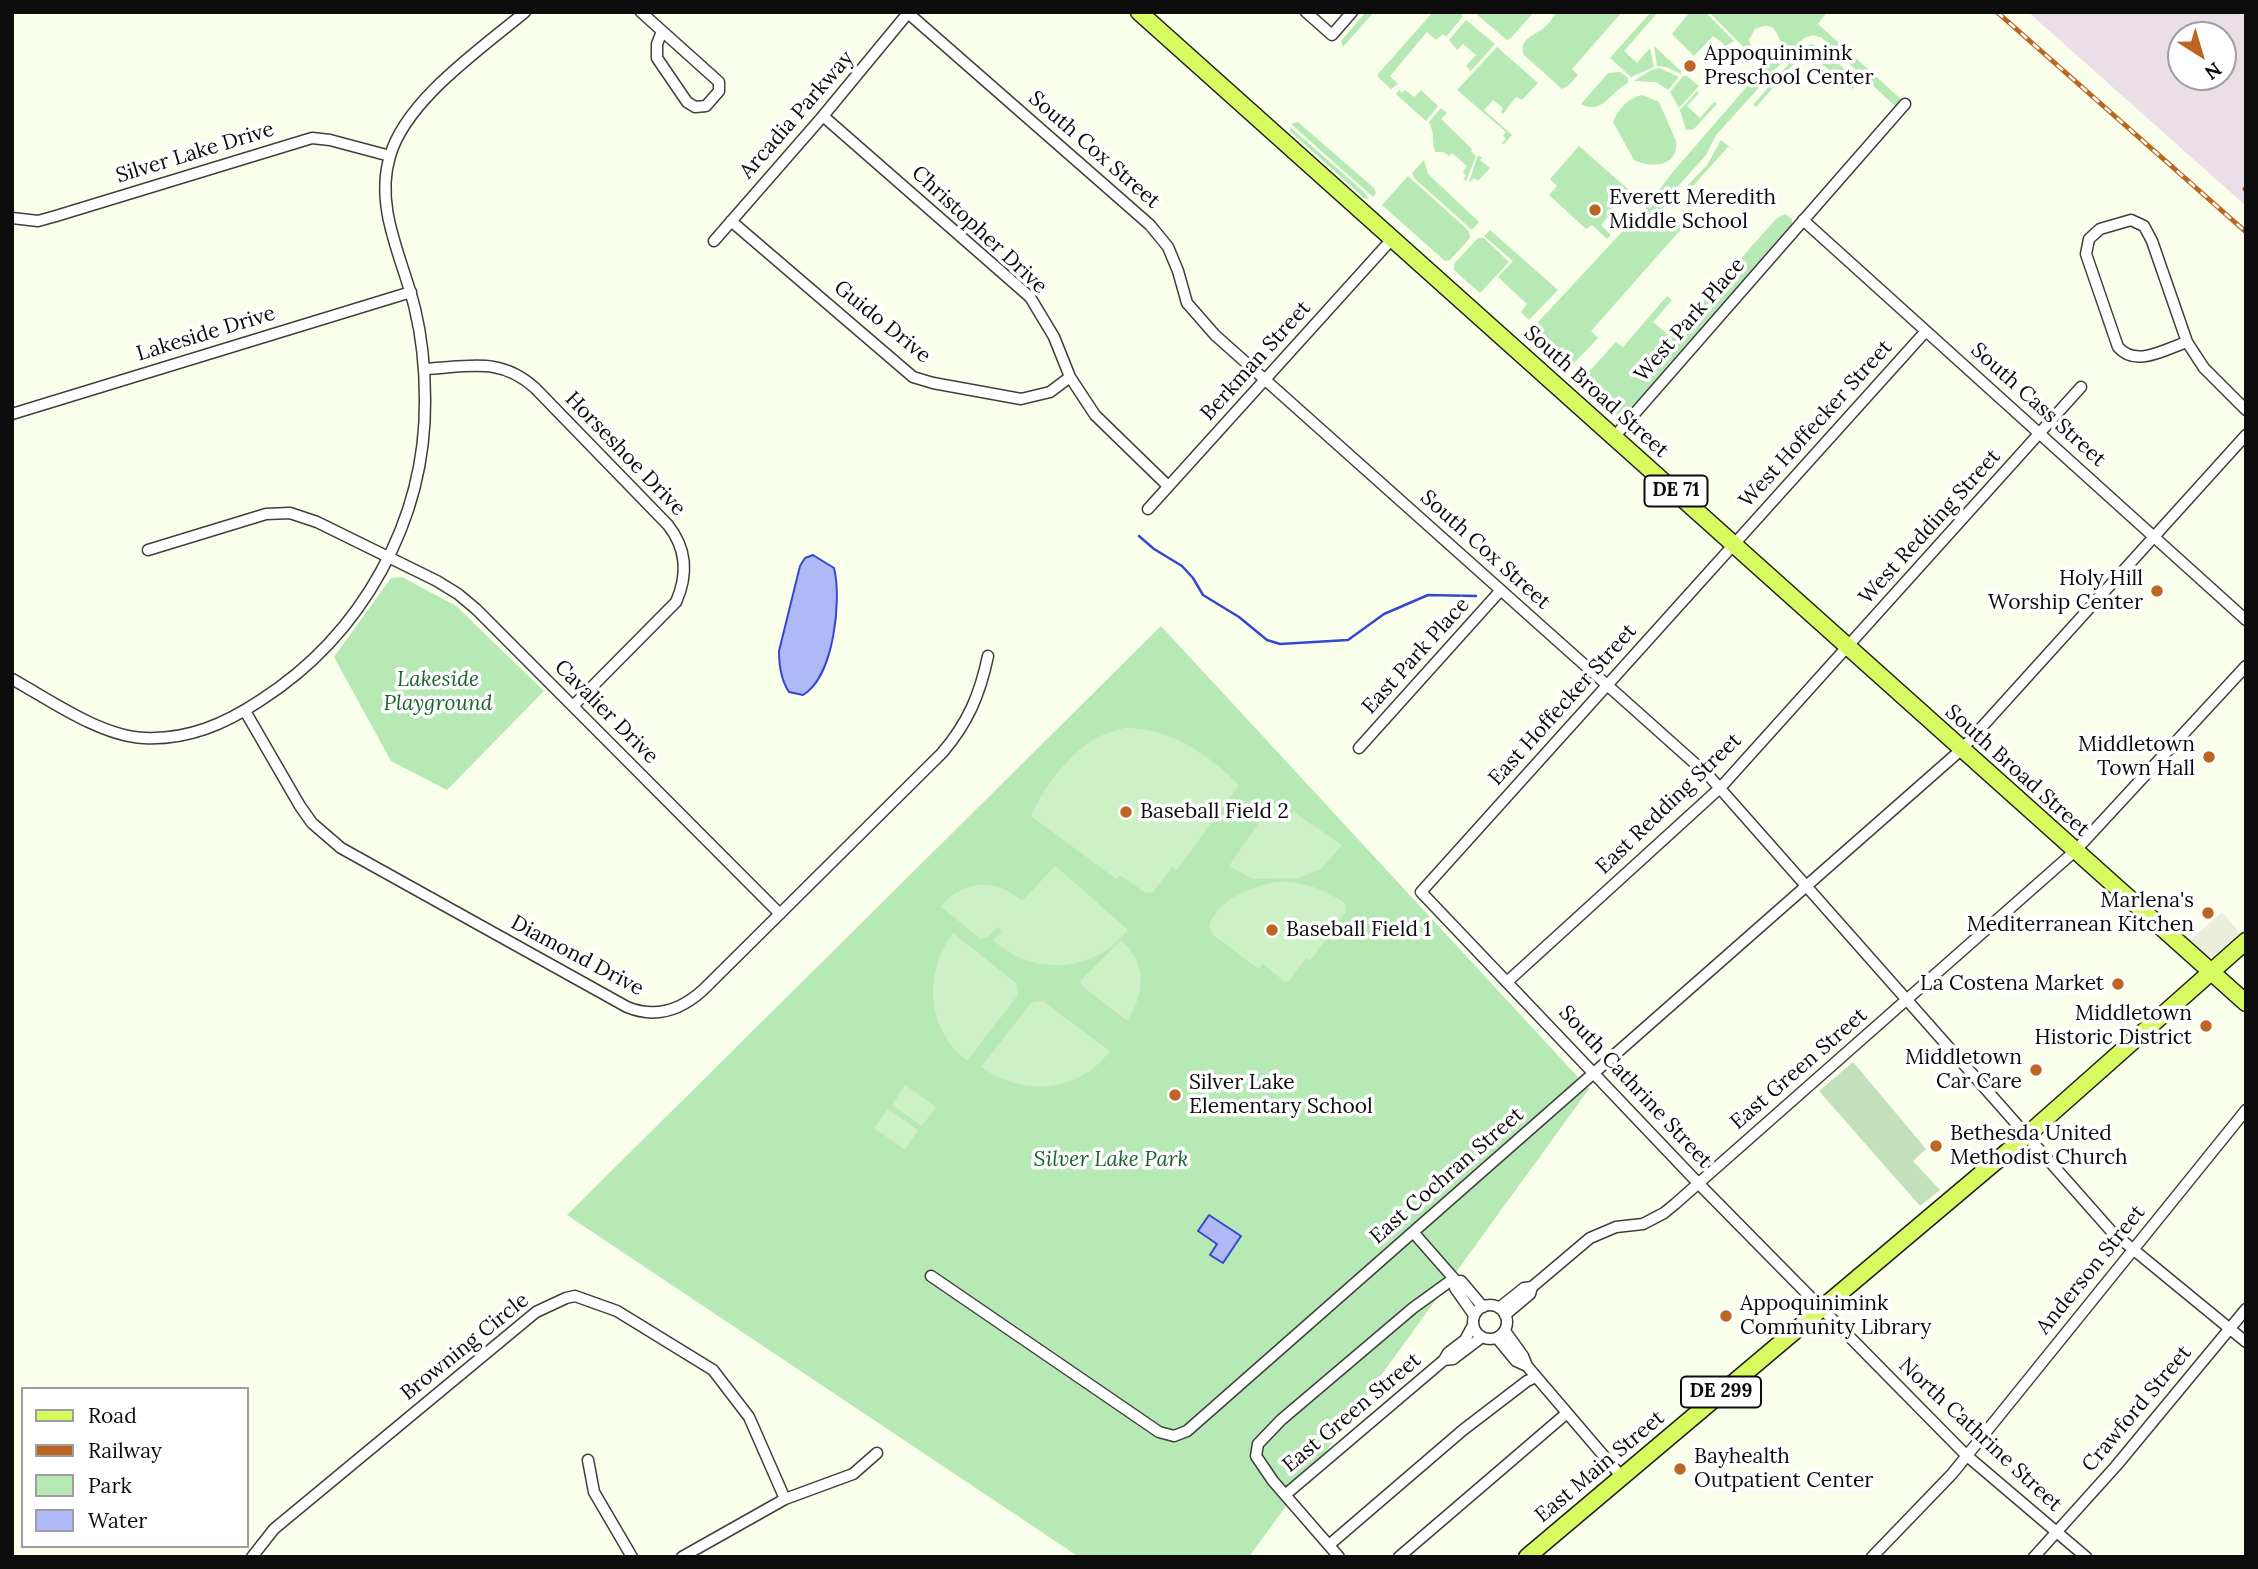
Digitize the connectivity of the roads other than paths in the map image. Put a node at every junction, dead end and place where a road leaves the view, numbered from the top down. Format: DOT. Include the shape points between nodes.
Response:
graph roads {
  1 [pos="525,12"];
  2 [pos="641,12"];
  3 [pos="1139,12"];
  4 [pos="1307,12"];
  5 [pos="1352,12"];
  6 [pos="908,13"];
  7 [pos="662,31"];
  8 [pos="1905,104"];
  9 [pos="823,116"];
  10 [pos="390,156"];
  11 [pos="12,218"];
  12 [pos="1803,220"];
  13 [pos="731,221"];
  14 [pos="1392,239"];
  15 [pos="714,241"];
  16 [pos="411,292"];
  17 [pos="1926,331"];
  18 [pos="2187,342"];
  19 [pos="424,369"];
  20 [pos="1070,377"];
  21 [pos="1265,380"];
  22 [pos="2081,387"];
  23 [pos="2246,410"];
  24 [pos="12,414"];
  25 [pos="2040,433"];
  26 [pos="2246,435"];
  27 [pos="1615,436"];
  28 [pos="1167,485"];
  29 [pos="1148,509"];
  30 [pos="2154,537"];
  31 [pos="1734,544"];
  32 [pos="148,550"];
  33 [pos="389,557"];
  34 [pos="1501,590"];
  35 [pos="2246,620"];
  36 [pos="1848,646"];
  37 [pos="988,656"];
  38 [pos="2246,666"];
  39 [pos="12,679"];
  40 [pos="1607,685"];
  41 [pos="573,706"];
  42 [pos="245,711"];
  43 [pos="1359,748"];
  44 [pos="1962,749"];
  45 [pos="1721,787"];
  46 [pos="2075,851"];
  47 [pos="1807,885"];
  48 [pos="1421,892"];
  49 [pos="780,914"];
  50 [pos="2246,941"];
  51 [pos="2210,972"];
  52 [pos="1508,981"];
  53 [pos="1907,999"];
  54 [pos="2246,1003"];
  55 [pos="1593,1073"];
  56 [pos="2246,1110"];
  57 [pos="2026,1136"];
  58 [pos="1698,1183"];
  59 [pos="1413,1232"];
  60 [pos="2132,1250"];
  61 [pos="931,1276"];
  62 [pos="1455,1280"];
  63 [pos="1483,1307"];
  64 [pos="1821,1309"];
  65 [pos="2246,1309"];
  66 [pos="1502,1311"];
  67 [pos="1474,1320"];
  68 [pos="2229,1329"];
  69 [pos="1501,1335"];
  70 [pos="1482,1338"];
  71 [pos="2246,1342"];
  72 [pos="1444,1360"];
  73 [pos="1536,1377"];
  74 [pos="1567,1413"];
  75 [pos="877,1453"];
  76 [pos="1966,1455"];
  77 [pos="588,1460"];
  78 [pos="1621,1476"];
  79 [pos="1285,1495"];
  80 [pos="785,1499"];
  81 [pos="2057,1532"];
  82 [pos="1329,1545"];
  83 [pos="251,1557"];
  84 [pos="632,1557"];
  85 [pos="682,1557"];
  86 [pos="1339,1557"];
  87 [pos="1399,1557"];
  88 [pos="1527,1557"];
  89 [pos="1872,1557"];
  90 [pos="2035,1557"];
  91 [pos="2086,1557"];
  1 -- 10 [label="street" via="421,102 403,126"];
  2 -- 7 [label="street"];
  3 -- 14 [label="main road, South Broad Street / DE 71"];
  4 -- 5 [label="street" via="1332,35"];
  6 -- 9 [label="street, Arcadia Parkway"];
  6 -- 21 [label="street, South Cox Street" via="1150,225 1168,247 1187,303"];
  7 -- 7 [label="street" via="719,82 719,91 706,106 687,102 657,58"];
  8 -- 12 [label="street, West Park Place"];
  9 -- 13 [label="street, Arcadia Parkway"];
  9 -- 20 [label="street, Christopher Drive" via="1030,297 1054,337"];
  10 -- 11 [label="street, Silver Lake Drive" via="312,138 56,216"];
  10 -- 16 [label="street" via="386,206"];
  12 -- 17 [label="street, South Cass Street"];
  12 -- 27 [label="street, West Park Place"];
  13 -- 15 [label="street, Arcadia Parkway"];
  13 -- 20 [label="street, Guido Drive" via="913,377 1021,399 1050,391"];
  14 -- 21 [label="street, Berkman Street"];
  14 -- 27 [label="main road, South Broad Street / DE 71"];
  16 -- 19 [label="street"];
  16 -- 24 [label="street, Lakeside Drive"];
  17 -- 25 [label="street, South Cass Street"];
  17 -- 31 [label="street, West Hoffecker Street"];
  18 -- 18 [label="street" via="2144,226 2132,220 2100,229 2086,246 2086,254 2118,347 2128,356 2141,357"];
  18 -- 23 [label="street" via="2211,376"];
  19 -- 33 [label="street" via="418,472"];
  19 -- 41 [label="street, Horseshoe Drive" via="494,366 515,373 659,515 680,543 684,580 676,602"];
  20 -- 28 [label="street, Christopher Drive" via="1095,415"];
  21 -- 28 [label="street, Berkman Street"];
  21 -- 34 [label="street, South Cox Street"];
  22 -- 25 [label="street, West Redding Street"];
  25 -- 30 [label="street, South Cass Street"];
  25 -- 36 [label="street, West Redding Street"];
  26 -- 30 [label="street, East Cochran Street"];
  27 -- 31 [label="main road, South Broad Street / DE 71"];
  28 -- 29 [label="street, Berkman Street"];
  30 -- 35 [label="street, South Cass Street"];
  30 -- 44 [label="street, East Cochran Street"];
  31 -- 36 [label="main road, South Broad Street / DE 71"];
  31 -- 40 [label="street, East Hoffecker Street"];
  32 -- 33 [label="street, Cavalier Drive" via="279,512 305,516"];
  33 -- 41 [label="street, Cavalier Drive" via="458,594"];
  33 -- 42 [label="street" via="366,596 326,647"];
  34 -- 40 [label="street, South Cox Street"];
  34 -- 43 [label="street, East Park Place"];
  36 -- 44 [label="main road, South Broad Street / DE 71"];
  36 -- 45 [label="street, East Redding Street"];
  37 -- 49 [label="street, Diamond Drive" via="977,698 953,740"];
  38 -- 46 [label="street, East Green Street"];
  39 -- 42 [label="street" via="89,722 126,736 180,737"];
  40 -- 45 [label="street, South Cox Street"];
  40 -- 48 [label="street, East Hoffecker Street"];
  41 -- 49 [label="street, Cavalier Drive"];
  42 -- 49 [label="street, Diamond Drive" via="300,806 341,848 635,1011 658,1013 693,999"];
  44 -- 46 [label="main road, South Broad Street / DE 71"];
  44 -- 47 [label="street, East Cochran Street"];
  45 -- 47 [label="street, South Cox Street"];
  45 -- 52 [label="street, East Redding Street"];
  46 -- 51 [label="main road, South Broad Street / DE 71"];
  46 -- 53 [label="street, East Green Street"];
  47 -- 53 [label="street, South Cox Street"];
  47 -- 55 [label="street, East Cochran Street"];
  48 -- 52 [label="street, South Cathrine Street"];
  50 -- 51 [label="main road, DE 299"];
  51 -- 54 [label="main road, DE 71"];
  51 -- 57 [label="main road, East Main Street / DE 299"];
  52 -- 55 [label="street, South Cathrine Street"];
  53 -- 57 [label="street, South Cox Street"];
  53 -- 58 [label="street, East Green Street"];
  55 -- 58 [label="street, South Cathrine Street"];
  55 -- 59 [label="street, East Cochran Street"];
  56 -- 60 [label="street, Anderson Street"];
  57 -- 60 [label="street, South Cox Street"];
  57 -- 64 [label="main road, East Main Street / DE 299"];
  58 -- 64 [label="street, South Cathrine Street"];
  58 -- 66 [label="street, East Green Street" via="1653,1219 1590,1238 1532,1287 1530,1294"];
  59 -- 61 [label="street, East Cochran Street" via="1187,1431 1174,1436 1153,1427"];
  59 -- 62 [label="street"];
  60 -- 68 [label="street, South Cox Street"];
  60 -- 76 [label="street, Anderson Street"];
  62 -- 63 [label="street"];
  62 -- 67 [label="street"];
  62 -- 79 [label="street" via="1413,1308 1265,1435 1256,1456"];
  63 -- 66 [label="street"];
  63 -- 67 [label="street"];
  64 -- 76 [label="street, North Cathrine Street"];
  64 -- 78 [label="main road, East Main Street / DE 299"];
  65 -- 68 [label="street, Crawford Street"];
  66 -- 69 [label="street" via="1507,1323"];
  67 -- 70 [label="street"];
  67 -- 72 [label="street" via="1465,1340"];
  68 -- 71 [label="street, South Cox Street"];
  68 -- 81 [label="street, Crawford Street"];
  69 -- 70 [label="street"];
  69 -- 73 [label="street" via="1516,1361"];
  70 -- 72 [label="street" via="1453,1359"];
  72 -- 79 [label="street, East Green Street"];
  73 -- 74 [label="street"];
  73 -- 82 [label="street" via="1463,1430"];
  74 -- 78 [label="street"];
  74 -- 87 [label="street"];
  75 -- 80 [label="street" via="853,1474"];
  76 -- 81 [label="street, North Cathrine Street"];
  76 -- 89 [label="street, Anderson Street"];
  77 -- 84 [label="street" via="594,1492"];
  78 -- 88 [label="main road, East Main Street / DE 299"];
  79 -- 82 [label="street"];
  80 -- 83 [label="street, Browning Circle" via="749,1417 713,1370 617,1311 575,1296 536,1312 274,1529"];
  80 -- 85 [label="street"];
  81 -- 90 [label="street, Crawford Street"];
  81 -- 91 [label="street, North Cathrine Street"];
  82 -- 86 [label="street"];
}
